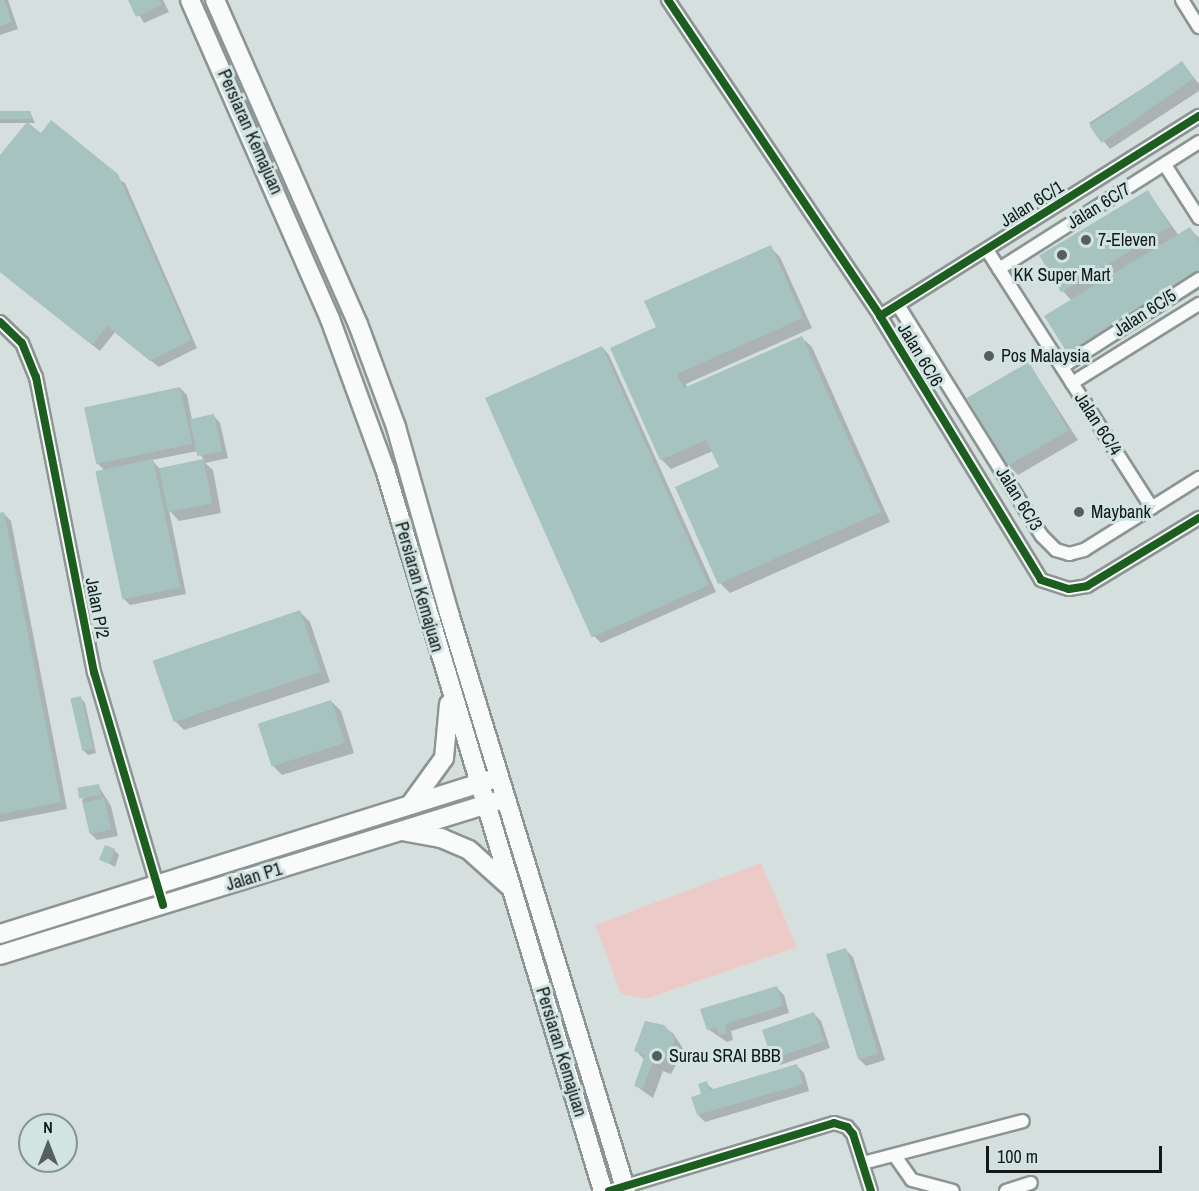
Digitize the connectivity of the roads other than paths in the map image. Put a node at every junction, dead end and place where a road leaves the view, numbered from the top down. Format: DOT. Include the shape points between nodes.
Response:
graph roads {
  1 [pos="190,0"];
  2 [pos="215,0"];
  3 [pos="668,0"];
  4 [pos="1182,0"];
  5 [pos="1199,27"];
  6 [pos="1199,116"];
  7 [pos="1199,142"];
  8 [pos="1165,165"];
  9 [pos="1199,218"];
  10 [pos="987,250"];
  11 [pos="999,269"];
  12 [pos="1199,279"];
  13 [pos="1199,304"];
  14 [pos="898,305"];
  15 [pos="880,316"];
  16 [pos="0,322"];
  17 [pos="1062,367"];
  18 [pos="1072,383"];
  19 [pos="1199,478"];
  20 [pos="1152,508"];
  21 [pos="1199,518"];
  22 [pos="449,687"];
  23 [pos="501,777"];
  24 [pos="479,783"];
  25 [pos="507,798"];
  26 [pos="411,805"];
  27 [pos="486,805"];
  28 [pos="400,831"];
  29 [pos="157,885"];
  30 [pos="512,890"];
  31 [pos="163,905"];
  32 [pos="0,934"];
  33 [pos="0,955"];
  34 [pos="1023,1121"];
  35 [pos="895,1156"];
  36 [pos="863,1164"];
  37 [pos="1031,1183"];
  38 [pos="620,1189"];
  39 [pos="603,1191"];
  40 [pos="871,1191"];
  41 [pos="953,1191"];
  42 [pos="1006,1191"];
  1 -- 22 [label="main road, Persiaran Kemajuan" via="330,319 385,469"];
  2 -- 23 [label="main road, Persiaran Kemajuan" via="379,379"];
  3 -- 15 [label="street, Jalan 6C/6"];
  4 -- 5 [label="street"];
  6 -- 10 [label="street, Jalan 6C/1"];
  7 -- 8 [label="street, Jalan 6C/7"];
  8 -- 9 [label="street"];
  8 -- 11 [label="street, Jalan 6C/7"];
  10 -- 11 [label="street, Jalan 6C/4"];
  10 -- 14 [label="street, Jalan 6C/1"];
  11 -- 17 [label="street, Jalan 6C/4"];
  12 -- 17 [label="street, Jalan 6C/5"];
  13 -- 18 [label="street, Jalan 6C/5"];
  14 -- 15 [label="street, Jalan 6C/1"];
  14 -- 20 [label="street, Jalan 6C/3" via="1042,536 1056,550 1069,554 1084,550"];
  15 -- 21 [label="street, Jalan 6C/6" via="1041,580 1069,589 1087,586"];
  16 -- 29 [label="street, Jalan P/2" via="21,343 36,377 94,672"];
  17 -- 18 [label="street, Jalan 6C/4"];
  18 -- 20 [label="street, Jalan 6C/4"];
  19 -- 20 [label="street, Jalan 6C/3"];
  22 -- 24 [label="main road, Persiaran Kemajuan"];
  22 -- 26 [label="main road" via="444,758"];
  23 -- 24 [label="main road, Jalan P1"];
  23 -- 25 [label="main road, Persiaran Kemajuan"];
  24 -- 26 [label="main road, Jalan P1"];
  24 -- 27 [label="main road, Persiaran Kemajuan"];
  25 -- 27 [label="main road, Jalan P1"];
  25 -- 38 [label="main road, Persiaran Kemajuan"];
  26 -- 29 [label="main road, Jalan P1"];
  27 -- 28 [label="main road, Jalan P1"];
  27 -- 30 [label="main road, Persiaran Kemajuan"];
  28 -- 30 [label="main road" via="441,838 469,850"];
  28 -- 31 [label="main road, Jalan P1"];
  29 -- 31 [label="street, Jalan P/2"];
  29 -- 32 [label="main road, Jalan P1"];
  30 -- 39 [label="main road, Persiaran Kemajuan"];
  31 -- 33 [label="main road, Jalan P1"];
  34 -- 35 [label="street"];
  35 -- 36 [label="street"];
  35 -- 41 [label="street" via="912,1180"];
  36 -- 38 [label="street" via="853,1134 848,1127 834,1123"];
  36 -- 40 [label="street"];
  37 -- 42 [label="street"];
}
